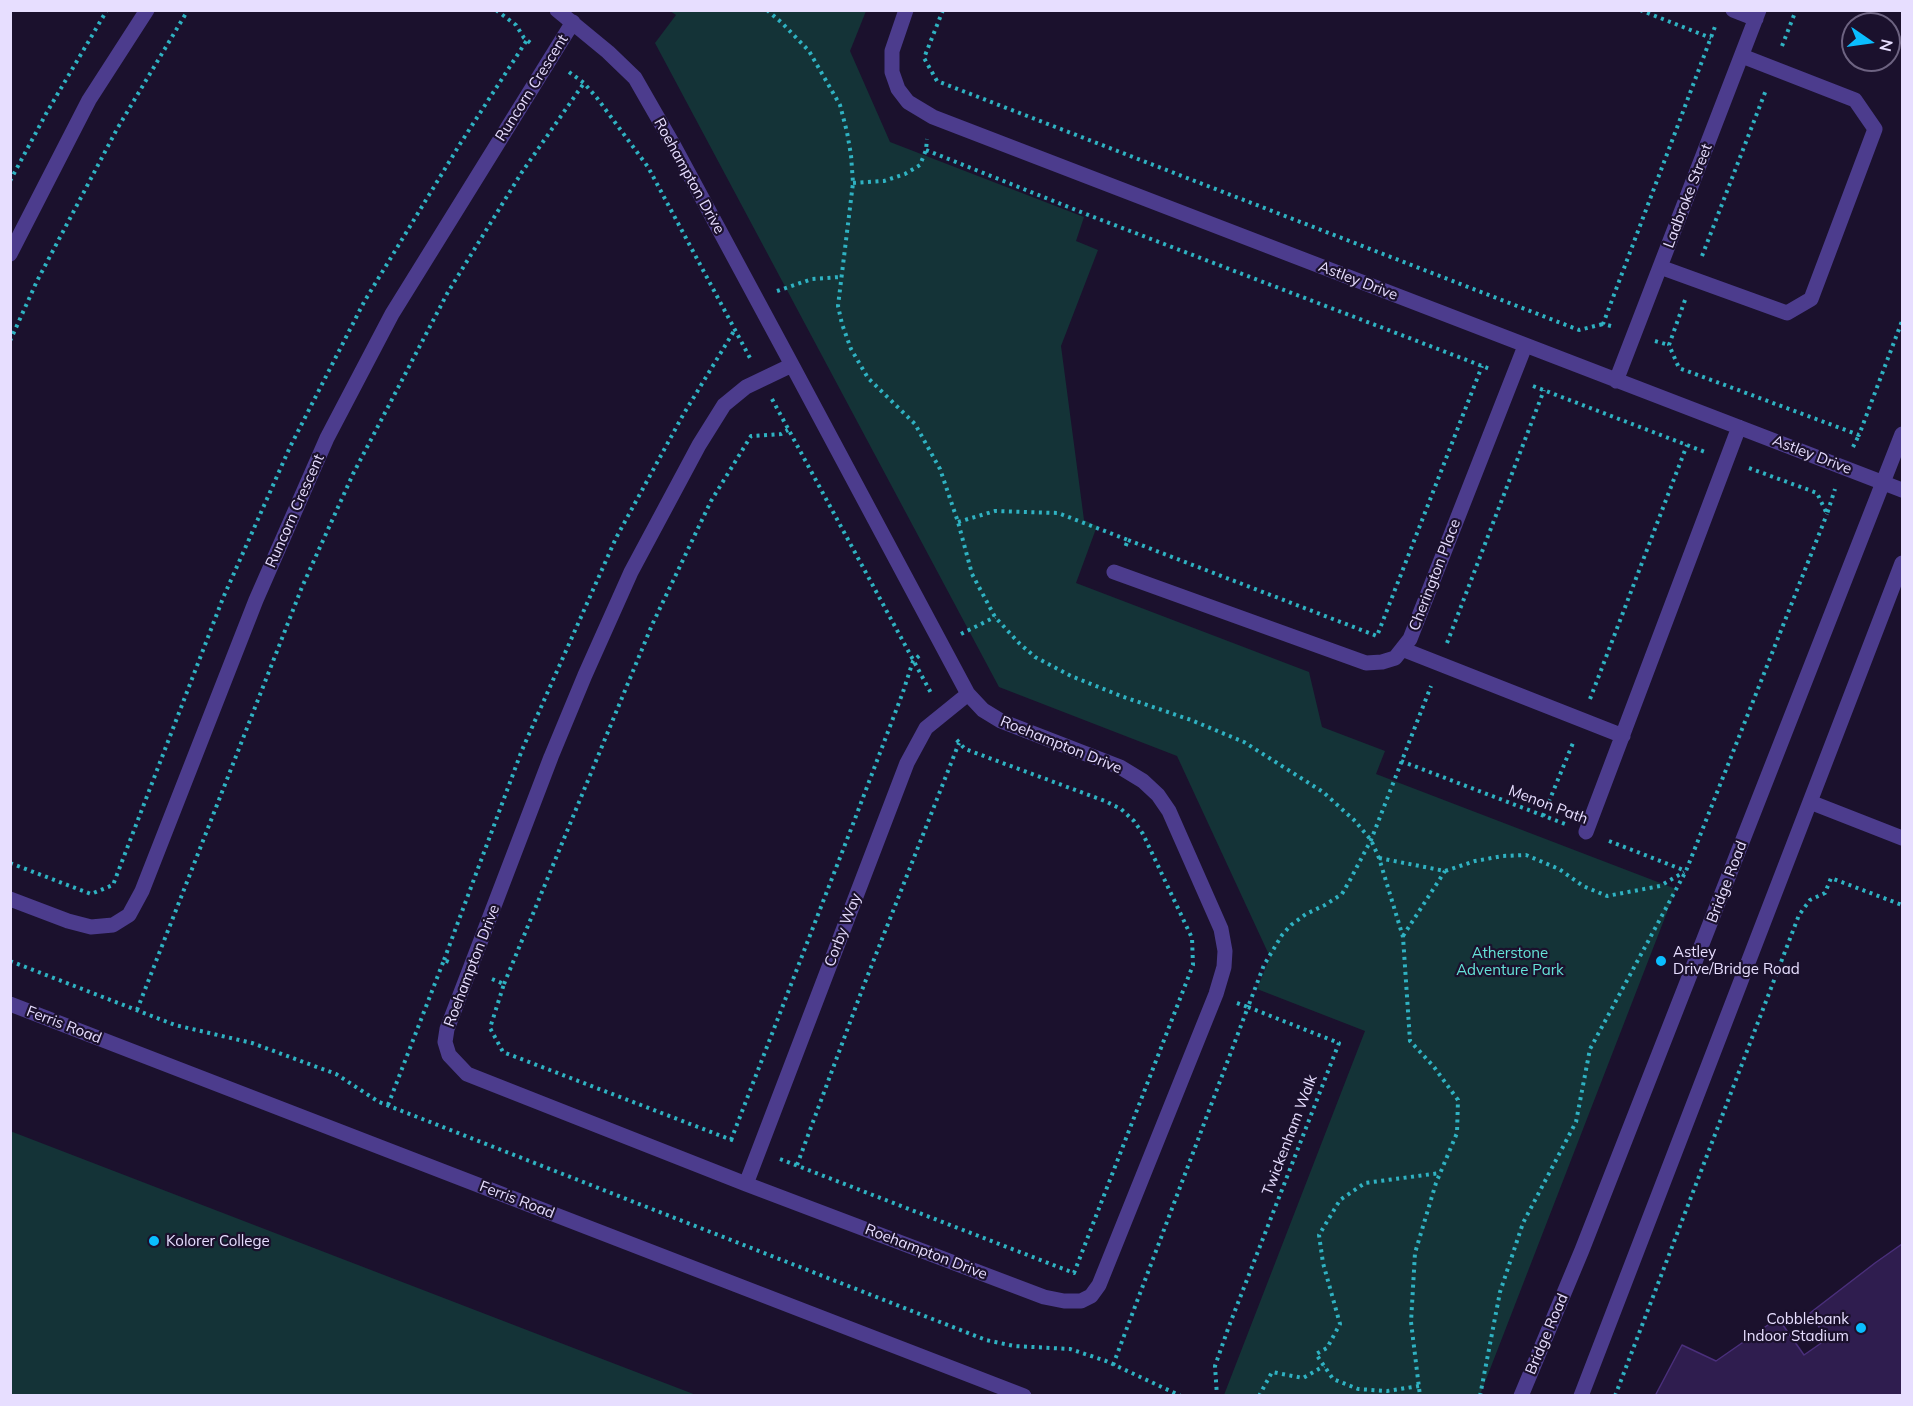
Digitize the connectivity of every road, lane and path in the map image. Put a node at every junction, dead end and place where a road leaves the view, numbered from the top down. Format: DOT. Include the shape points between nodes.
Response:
graph roads {
  1 [pos="107,10"];
  2 [pos="147,10"];
  3 [pos="188,10"];
  4 [pos="496,10"];
  5 [pos="557,10"];
  6 [pos="767,10"];
  7 [pos="906,10"];
  8 [pos="943,10"];
  9 [pos="1640,10"];
  10 [pos="1733,10"];
  11 [pos="1758,15"];
  12 [pos="1718,20"];
  13 [pos="573,22"];
  14 [pos="1711,38"];
  15 [pos="1742,56"];
  16 [pos="551,58"];
  17 [pos="584,83"];
  18 [pos="933,117"];
  19 [pos="926,150"];
  20 [pos="10,181"];
  21 [pos="853,183"];
  22 [pos="10,254"];
  23 [pos="1660,267"];
  24 [pos="1603,324"];
  25 [pos="1634,334"];
  26 [pos="10,341"];
  27 [pos="1669,345"];
  28 [pos="1525,346"];
  29 [pos="792,365"];
  30 [pos="1482,366"];
  31 [pos="1513,378"];
  32 [pos="762,380"];
  33 [pos="1616,381"];
  34 [pos="1544,390"];
  35 [pos="1739,427"];
  36 [pos="788,430"];
  37 [pos="1902,434"];
  38 [pos="1859,435"];
  39 [pos="1687,445"];
  40 [pos="1727,460"];
  41 [pos="1843,467"];
  42 [pos="1885,483"];
  43 [pos="1902,490"];
  44 [pos="1827,514"];
  45 [pos="958,522"];
  46 [pos="1128,540"];
  47 [pos="1902,563"];
  48 [pos="1114,572"];
  49 [pos="1402,649"];
  50 [pos="1439,663"];
  51 [pos="968,694"];
  52 [pos="942,715"];
  53 [pos="1583,720"];
  54 [pos="1623,735"];
  55 [pos="958,743"];
  56 [pos="1401,761"];
  57 [pos="1810,802"];
  58 [pos="1543,816"];
  59 [pos="1586,832"];
  60 [pos="1902,838"];
  61 [pos="1371,840"];
  62 [pos="1379,858"];
  63 [pos="1445,871"];
  64 [pos="1686,871"];
  65 [pos="10,899"];
  66 [pos="1902,905"];
  67 [pos="1403,937"];
  68 [pos="10,961"];
  69 [pos="470,970"];
  70 [pos="1187,981"];
  71 [pos="504,984"];
  72 [pos="1216,994"];
  73 [pos="10,1004"];
  74 [pos="1248,1007"];
  75 [pos="137,1010"];
  76 [pos="388,1105"];
  77 [pos="759,1151"];
  78 [pos="797,1165"];
  79 [pos="1440,1173"];
  80 [pos="746,1184"];
  81 [pos="1113,1365"];
  82 [pos="1324,1366"];
  83 [pos="1419,1386"];
  84 [pos="1024,1395"];
  85 [pos="1182,1395"];
  86 [pos="1217,1395"];
  87 [pos="1259,1395"];
  88 [pos="1420,1395"];
  89 [pos="1480,1395"];
  90 [pos="1521,1395"];
  91 [pos="1581,1395"];
  92 [pos="1615,1395"];
  1 -- 20 [label="path"];
  2 -- 22 [label="street" via="89,100"];
  3 -- 26 [label="path" via="117,129"];
  4 -- 16 [label="path"];
  5 -- 13 [label="street, Roehampton Drive"];
  6 -- 21 [label="path" via="809,51 840,105"];
  7 -- 18 [label="street, Astley Drive" via="892,51 892,72 908,102"];
  8 -- 24 [label="path" via="924,58 938,81 1579,330"];
  9 -- 14 [label="path"];
  10 -- 11 [label="street"];
  11 -- 15 [label="street, Ladbroke Street"];
  12 -- 14 [label="path"];
  13 -- 16 [label="street, Runcorn Crescent"];
  13 -- 29 [label="street, Roehampton Drive" via="635,78"];
  14 -- 24 [label="path"];
  15 -- 23 [label="street, Ladbroke Street"];
  15 -- 23 [label="street" via="1855,100 1875,129 1811,298 1787,313"];
  16 -- 17 [label="path"];
  16 -- 65 [label="street, Runcorn Crescent" via="392,314 327,438 256,600 142,891 129,915 114,925 91,927"];
  17 -- 32 [label="path" via="648,167"];
  17 -- 75 [label="path" via="522,172 448,292 354,474 302,587"];
  18 -- 19 [label="path"];
  18 -- 28 [label="street, Astley Drive"];
  19 -- 21 [label="path" via="920,165 905,174 884,181"];
  19 -- 30 [label="path"];
  21 -- 45 [label="path" via="840,277 838,306 842,324 868,378 915,424 940,469"];
  23 -- 25 [label="street, Ladbroke Street"];
  24 -- 25 [label="path"];
  25 -- 27 [label="path"];
  25 -- 33 [label="street, Ladbroke Street"];
  28 -- 31 [label="street, Cherington Place"];
  28 -- 33 [label="street, Astley Drive"];
  29 -- 32 [label="street, Roehampton Drive"];
  29 -- 51 [label="street, Roehampton Drive"];
  30 -- 31 [label="path"];
  30 -- 46 [label="path" via="1377,636"];
  31 -- 34 [label="path"];
  31 -- 49 [label="street, Cherington Place" via="1410,639"];
  32 -- 36 [label="path"];
  32 -- 69 [label="street, Roehampton Drive" via="724,405 632,572 551,756"];
  33 -- 35 [label="street, Astley Drive"];
  34 -- 39 [label="path"];
  34 -- 50 [label="path"];
  35 -- 40 [label="street"];
  35 -- 41 [label="street, Astley Drive"];
  36 -- 52 [label="path"];
  36 -- 71 [label="path" via="751,436 711,501 652,625"];
  37 -- 42 [label="street, Bridge Road"];
  38 -- 41 [label="path"];
  39 -- 40 [label="path"];
  39 -- 53 [label="path"];
  40 -- 44 [label="path" via="1816,493"];
  40 -- 54 [label="street"];
  41 -- 42 [label="street, Astley Drive"];
  41 -- 44 [label="path"];
  42 -- 43 [label="street, Astley Drive"];
  42 -- 90 [label="street, Bridge Road" via="1587,1239"];
  44 -- 64 [label="path"];
  45 -- 46 [label="path" via="995,511 1058,513"];
  45 -- 61 [label="path" via="972,574 984,599 995,617 1035,657 1120,696 1244,742 1323,792"];
  46 -- 48 [label="path"];
  47 -- 57 [label="street"];
  48 -- 49 [label="street, Cherington Place" via="1366,663 1395,658"];
  49 -- 50 [label="street"];
  50 -- 53 [label="street"];
  50 -- 56 [label="path"];
  51 -- 52 [label="street, Corby Way"];
  51 -- 72 [label="street, Roehampton Drive" via="1000,721 1120,767 1158,795 1169,811 1221,929 1224,967"];
  52 -- 55 [label="path"];
  52 -- 77 [label="street, Corby Way" via="926,728 907,763"];
  53 -- 54 [label="street"];
  53 -- 58 [label="path"];
  54 -- 59 [label="street"];
  55 -- 70 [label="path" via="1105,801 1134,821 1192,938 1193,965"];
  55 -- 78 [label="path"];
  56 -- 58 [label="path, Menon Path"];
  56 -- 61 [label="path"];
  57 -- 60 [label="street"];
  57 -- 91 [label="street"];
  58 -- 59 [label="path, Menon Path"];
  59 -- 64 [label="path, Menon Path"];
  61 -- 62 [label="path"];
  61 -- 74 [label="path" via="1342,894 1306,914 1282,935 1264,965"];
  62 -- 63 [label="path"];
  62 -- 67 [label="path"];
  63 -- 64 [label="path" via="1475,861 1526,855 1607,896 1660,886"];
  63 -- 67 [label="path"];
  64 -- 89 [label="path" via="1590,1049 1576,1122 1523,1223 1500,1292"];
  66 -- 92 [label="path" via="1831,878 1825,893 1810,900 1799,915"];
  67 -- 79 [label="path" via="1410,1041 1458,1101 1457,1133"];
  68 -- 75 [label="path"];
  69 -- 71 [label="path"];
  69 -- 76 [label="path" via="444,960"];
  69 -- 80 [label="street, Roehampton Drive" via="445,1042 449,1055 467,1074"];
  70 -- 72 [label="path"];
  70 -- 78 [label="path" via="1074,1273"];
  71 -- 77 [label="path" via="490,1028 503,1052"];
  72 -- 74 [label="path"];
  72 -- 80 [label="street, Roehampton Drive" via="1100,1285 1081,1301 1044,1297"];
  73 -- 84 [label="street, Ferris Road"];
  74 -- 81 [label="path"];
  74 -- 86 [label="path, Twickenham Walk" via="1339,1043 1215,1366"];
  75 -- 76 [label="path" via="175,1025 252,1042 336,1074"];
  76 -- 81 [label="path" via="986,1340 1070,1349"];
  77 -- 78 [label="path"];
  77 -- 80 [label="street, Corby Way"];
  79 -- 82 [label="path" via="1365,1183 1340,1200 1319,1234 1340,1324 1327,1348 1316,1354"];
  79 -- 83 [label="path" via="1415,1253 1411,1322"];
  81 -- 85 [label="path"];
  82 -- 83 [label="path" via="1333,1379 1358,1389 1387,1391"];
  82 -- 87 [label="path" via="1303,1378 1272,1372"];
  83 -- 88 [label="path"];
}
